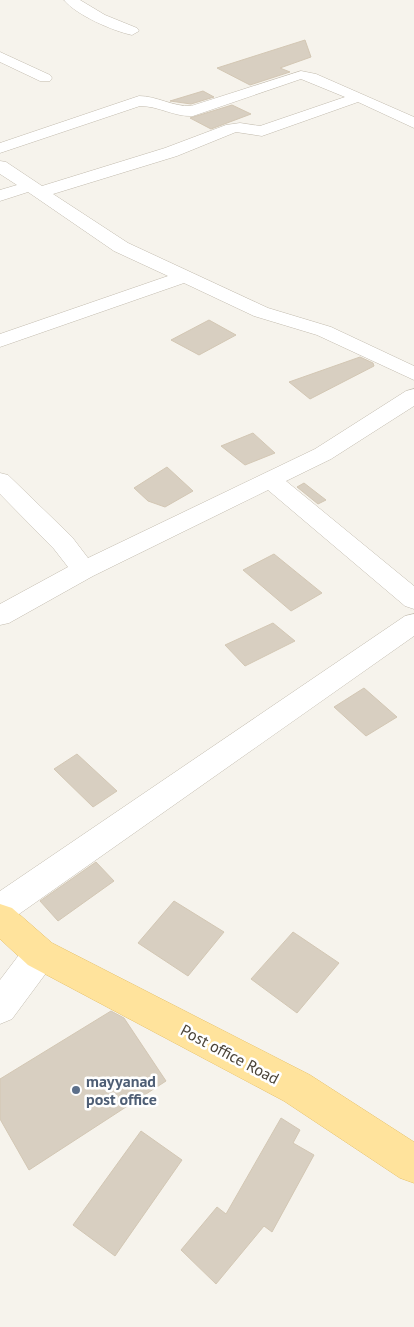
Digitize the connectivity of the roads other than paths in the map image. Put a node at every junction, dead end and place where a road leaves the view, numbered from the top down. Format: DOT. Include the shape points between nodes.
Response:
graph roads {
  1 [pos="71,0"];
  2 [pos="132,30"];
  3 [pos="0,56"];
  4 [pos="45,78"];
  5 [pos="359,97"];
  6 [pos="411,120"];
  7 [pos="0,148"];
  8 [pos="0,166"];
  9 [pos="35,189"];
  10 [pos="0,196"];
  11 [pos="184,277"];
  12 [pos="0,340"];
  13 [pos="414,374"];
  14 [pos="414,396"];
  15 [pos="0,480"];
  16 [pos="270,480"];
  17 [pos="84,570"];
  18 [pos="414,600"];
  19 [pos="0,616"];
  20 [pos="414,623"];
  21 [pos="0,909"];
  22 [pos="0,918"];
  23 [pos="40,954"];
  24 [pos="0,1008"];
  25 [pos="414,1164"];
  1 -- 2 [label="street" via="112,24"];
  3 -- 4 [label="street"];
  5 -- 6 [label="street"];
  5 -- 7 [label="street" via="311,77 292,77 185,112 150,100 140,101"];
  5 -- 9 [label="street" via="262,131 254,132 241,126 232,128 171,152"];
  8 -- 9 [label="street"];
  9 -- 10 [label="street"];
  9 -- 11 [label="street" via="121,247"];
  11 -- 12 [label="street"];
  11 -- 13 [label="street" via="262,312 324,331"];
  14 -- 16 [label="street" via="323,454"];
  15 -- 17 [label="street" via="63,543"];
  16 -- 17 [label="street"];
  16 -- 18 [label="street"];
  17 -- 19 [label="street"];
  20 -- 21 [label="street"];
  22 -- 23 [label="main road, Post office Road"];
  23 -- 24 [label="street"];
  23 -- 25 [label="main road, Post office Road" via="297,1088"];
}
